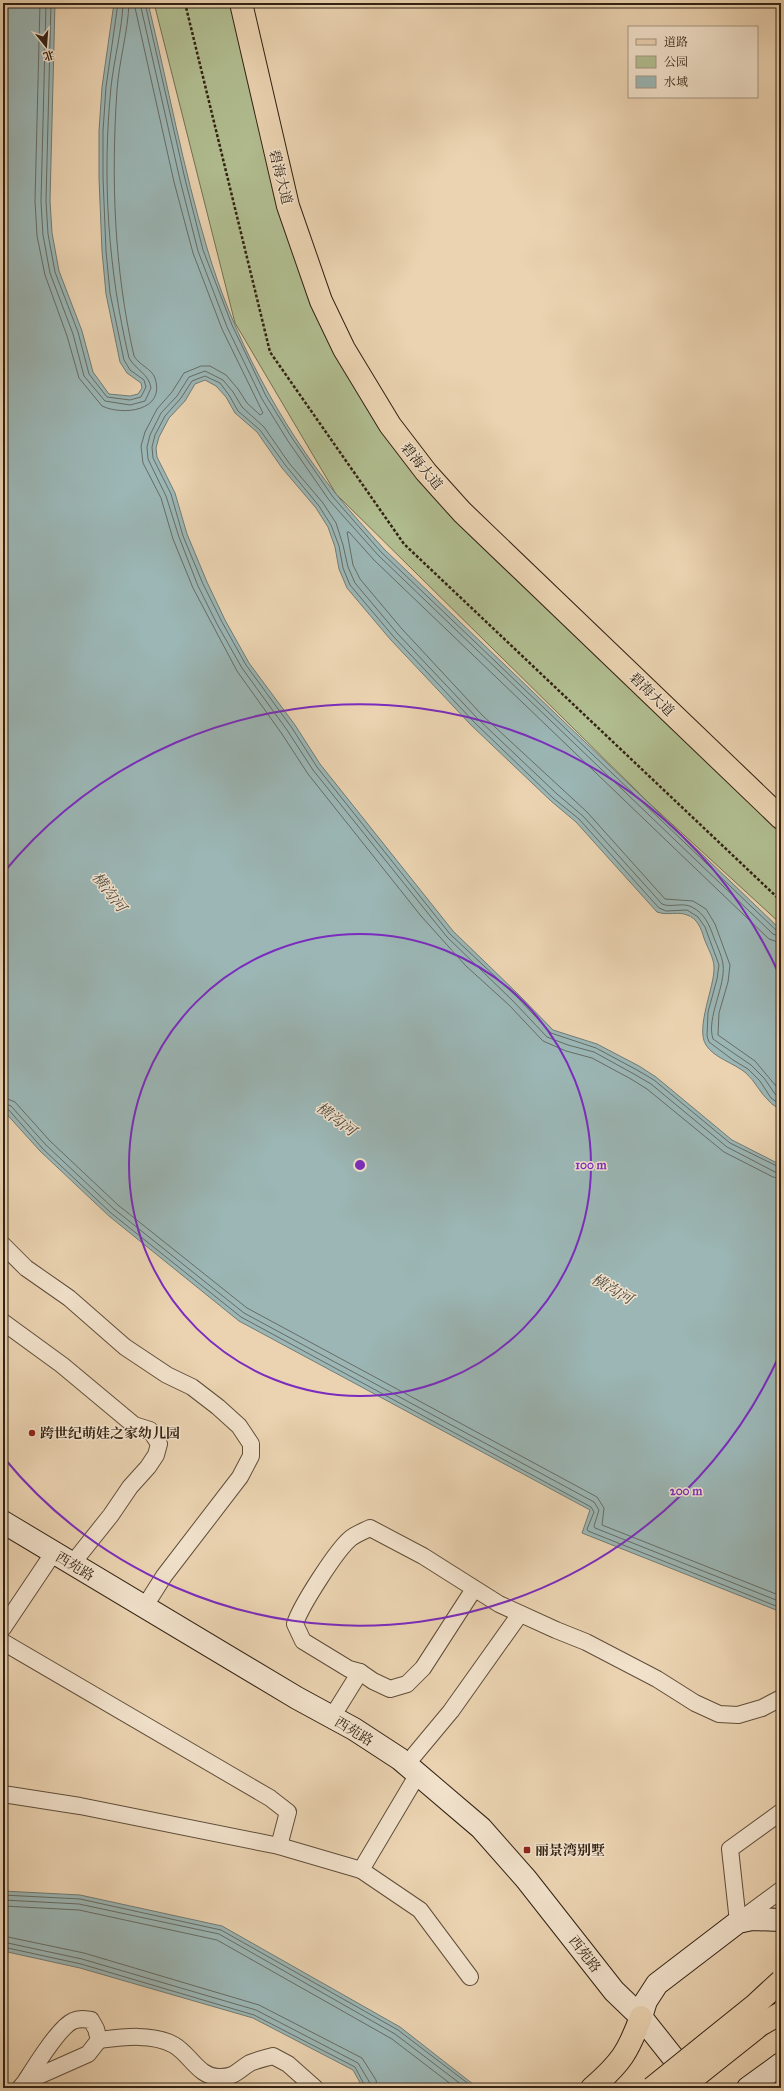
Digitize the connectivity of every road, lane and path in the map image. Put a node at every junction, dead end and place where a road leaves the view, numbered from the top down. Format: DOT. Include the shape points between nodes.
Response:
graph roads {
  1 [pos="241,3"];
  2 [pos="249,3"];
  3 [pos="781,806"];
  4 [pos="781,818"];
  5 [pos="3,1245"];
  6 [pos="3,1322"];
  7 [pos="3,1522"];
  8 [pos="54,1552"];
  9 [pos="72,1564"];
  10 [pos="474,1589"];
  11 [pos="145,1606"];
  12 [pos="520,1614"];
  13 [pos="3,1628"];
  14 [pos="3,1642"];
  15 [pos="360,1672"];
  16 [pos="781,1698"];
  17 [pos="332,1717"];
  18 [pos="412,1769"];
  19 [pos="3,1794"];
  20 [pos="781,1812"];
  21 [pos="279,1846"];
  22 [pos="361,1870"];
  23 [pos="781,1890"];
  24 [pos="781,1920"];
  25 [pos="738,1922"];
  26 [pos="470,1977"];
  27 [pos="781,1981"];
  28 [pos="781,2013"];
  29 [pos="641,2017"];
  30 [pos="99,2040"];
  31 [pos="781,2064"];
  32 [pos="22,2085"];
  33 [pos="315,2088"];
  34 [pos="592,2088"];
  35 [pos="652,2088"];
  36 [pos="681,2088"];
  37 [pos="698,2088"];
  38 [pos="748,2088"];
  1 -- 4 [label="main road, 碧海大道" via="280,174 305,259 321,301 344,349 390,425 426,472 462,512"];
  2 -- 3 [label="main road, 碧海大道" via="296,204 319,272 351,344 400,424 432,466 469,506"];
  5 -- 11 [label="street" via="26,1268 69,1298 125,1346 218,1407 239,1426 251,1444 251,1456 240,1476 164,1576"];
  6 -- 9 [label="street" via="134,1425 150,1430 160,1444 148,1467"];
  7 -- 8 [label="main road, 西苑路"];
  8 -- 9 [label="main road, 西苑路"];
  8 -- 13 [label="street"];
  9 -- 11 [label="main road, 西苑路"];
  10 -- 12 [label="street"];
  10 -- 15 [label="street" via="427,1663 407,1684 390,1689"];
  10 -- 15 [label="street" via="423,1556 370,1528 350,1539 298,1612 295,1624 303,1641 349,1669"];
  11 -- 17 [label="main road, 西苑路"];
  12 -- 16 [label="street" via="586,1642 719,1714 738,1715 762,1708"];
  12 -- 18 [label="street"];
  14 -- 21 [label="street" via="270,1798 288,1812"];
  15 -- 17 [label="street"];
  17 -- 18 [label="main road, 西苑路"];
  18 -- 22 [label="street"];
  18 -- 29 [label="main road, 西苑路" via="481,1828 526,1879 604,1979"];
  19 -- 21 [label="street" via="80,1806"];
  20 -- 25 [label="street" via="730,1849"];
  21 -- 22 [label="street"];
  22 -- 26 [label="street" via="420,1910"];
  23 -- 25 [label="street"];
  24 -- 25 [label="main road" via="752,1919"];
  25 -- 29 [label="main road" via="657,1984 646,2001"];
  27 -- 35 [label="main road, bridge"];
  28 -- 36 [label="main road, bridge" via="760,2025"];
  29 -- 34 [label="main road" via="625,2055 610,2073"];
  29 -- 37 [label="main road, 西苑路"];
  30 -- 32 [label="street" via="88,2054"];
  30 -- 32 [label="street" via="91,2020 82,2018 72,2021 63,2029"];
  30 -- 33 [label="street" via="124,2037 160,2039 175,2045 207,2075 220,2077 235,2075 250,2063 273,2056 288,2064"];
  31 -- 38 [label="main road"];
}
